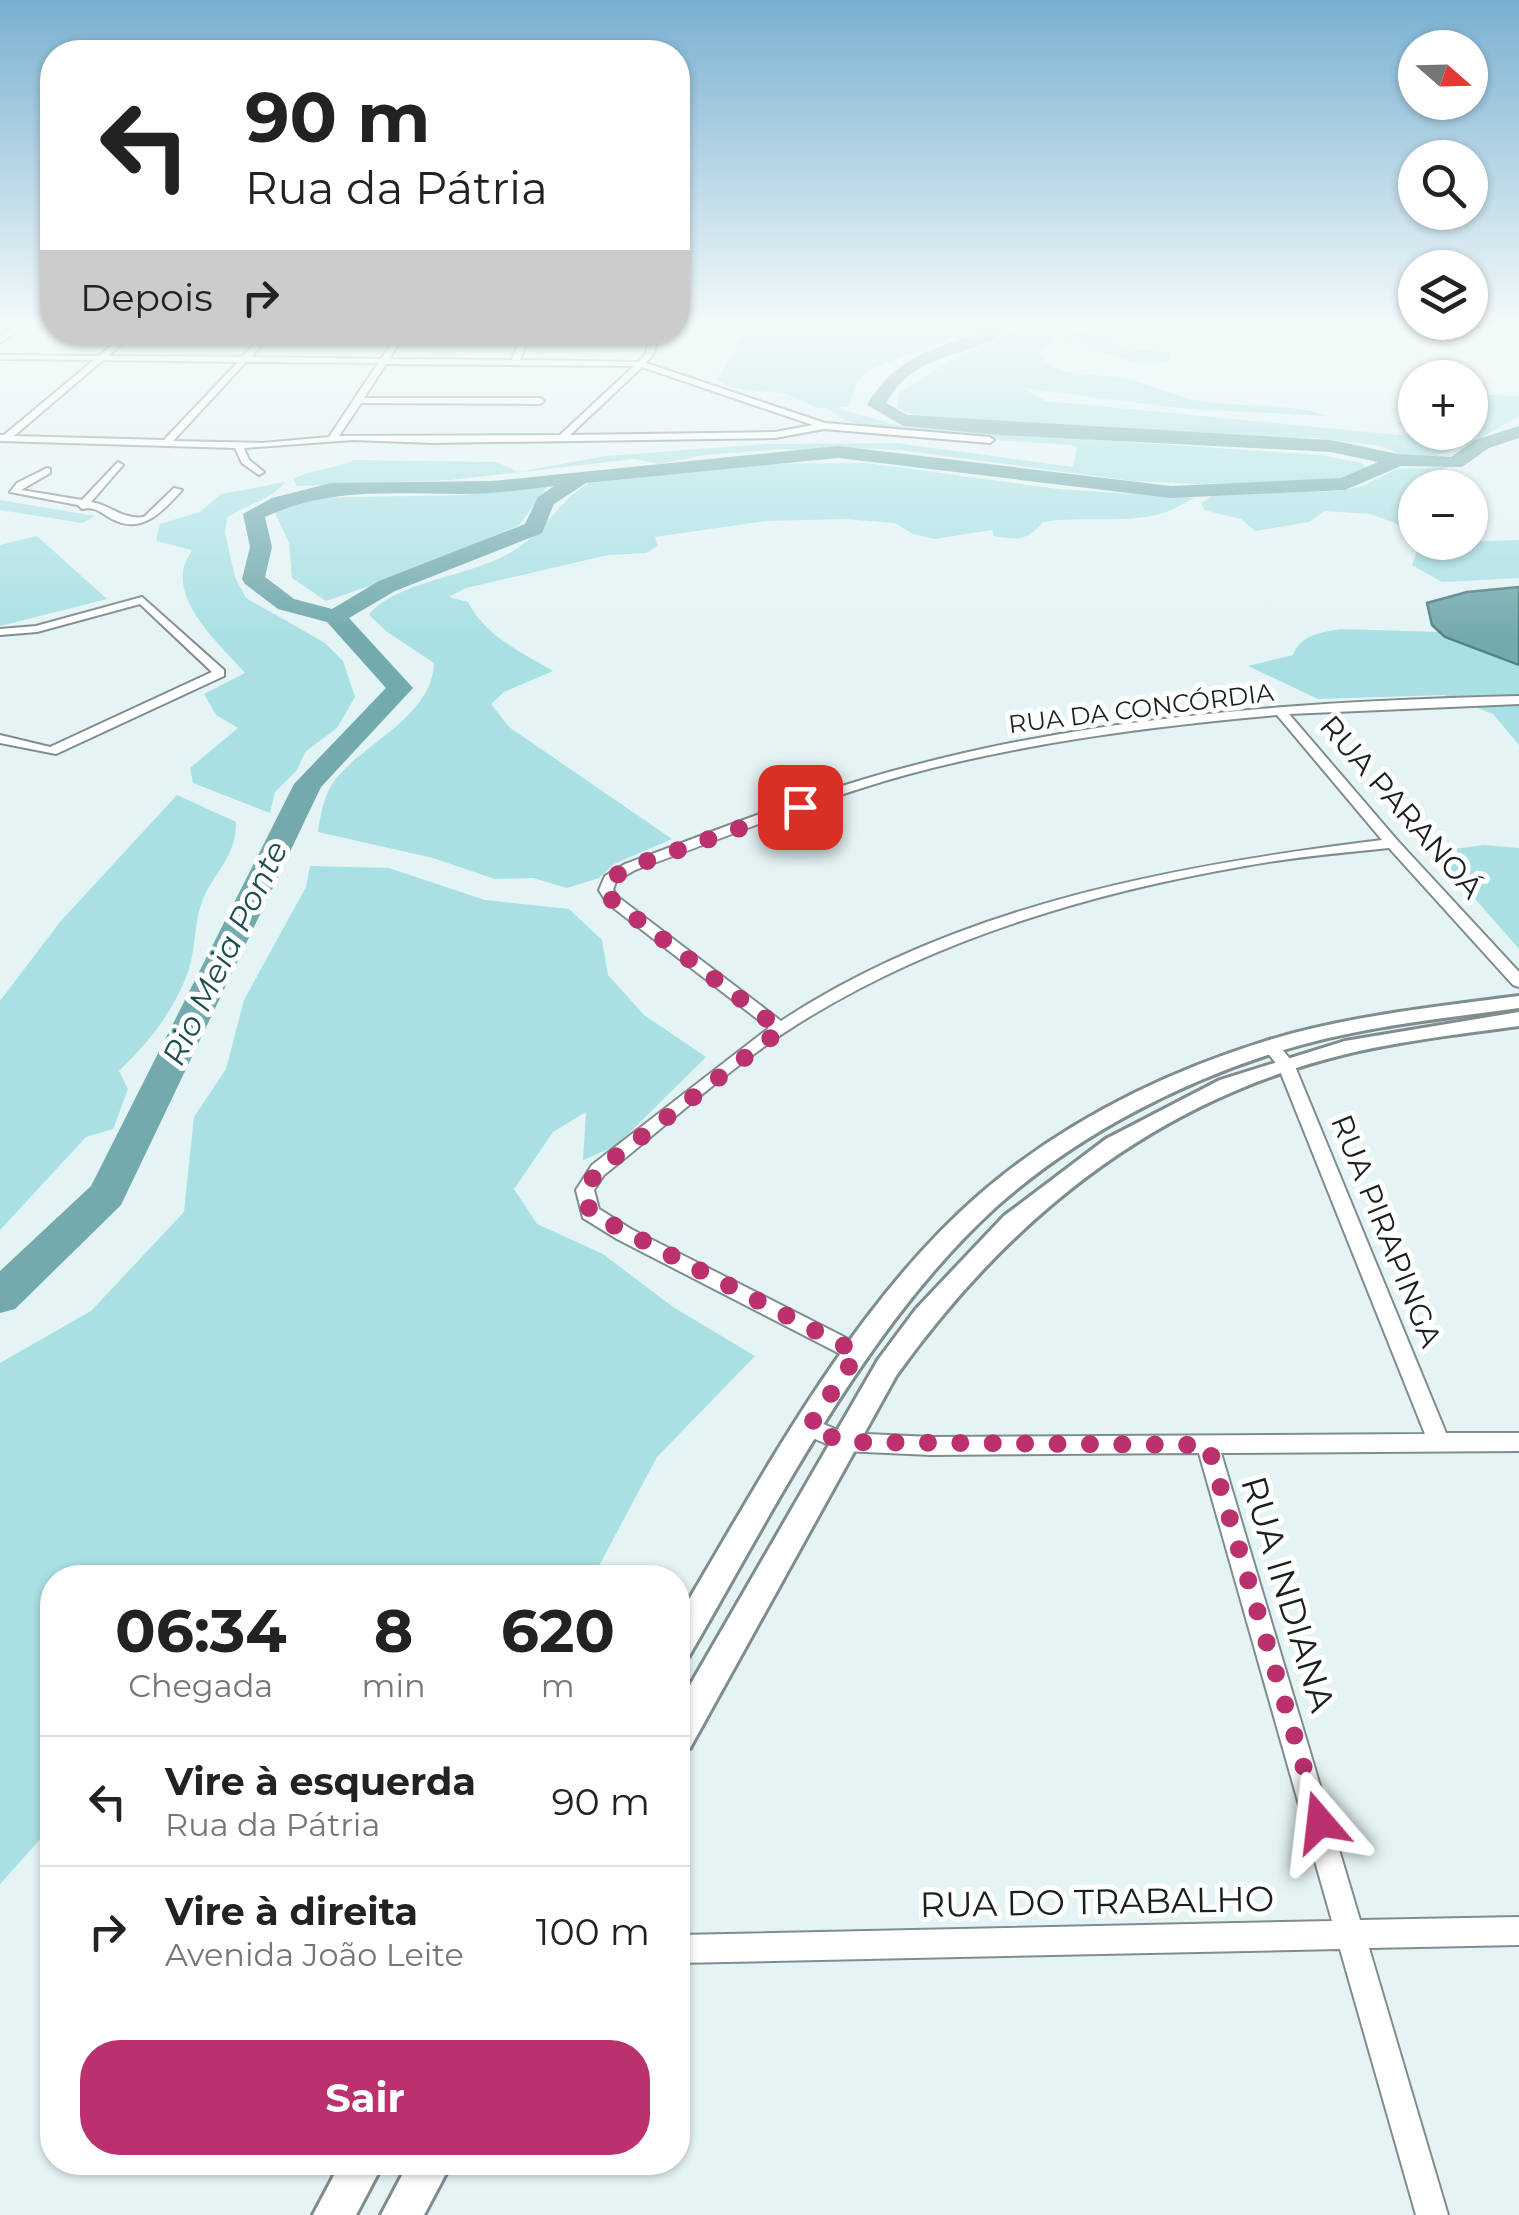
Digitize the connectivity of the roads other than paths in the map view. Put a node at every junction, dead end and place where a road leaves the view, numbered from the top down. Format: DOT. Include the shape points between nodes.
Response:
graph roads {
  1 [pos="177,431"];
  2 [pos="338,431"];
  3 [pos="569,431"];
  4 [pos="790,431"];
  5 [pos="888,431"];
  6 [pos="3,438"];
  7 [pos="334,438"];
  8 [pos="562,438"];
  9 [pos="990,440"];
  10 [pos="167,442"];
  11 [pos="239,446"];
  12 [pos="118,465"];
  13 [pos="47,472"];
  14 [pos="259,472"];
  15 [pos="177,490"];
  16 [pos="82,506"];
  17 [pos="0,632"];
  18 [pos="1519,700"];
  19 [pos="1282,713"];
  20 [pos="0,739"];
  21 [pos="1392,843"];
  22 [pos="1519,982"];
  23 [pos="1519,1002"];
  24 [pos="1519,1019"];
  25 [pos="781,1030"];
  26 [pos="1278,1055"];
  27 [pos="858,1353"];
  28 [pos="809,1427"];
  29 [pos="843,1442"];
  30 [pos="1439,1442"];
  31 [pos="1519,1442"];
  32 [pos="1208,1445"];
  33 [pos="690,1626"];
  34 [pos="690,1716"];
  35 [pos="1519,1931"];
  36 [pos="1353,1934"];
  37 [pos="690,1949"];
  38 [pos="356,2175"];
  39 [pos="424,2175"];
  40 [pos="332,2215"];
  41 [pos="401,2215"];
  42 [pos="1432,2215"];
  1 -- 10 [label="street"];
  2 -- 7 [label="street"];
  3 -- 8 [label="street"];
  4 -- 8 [label="street"];
  5 -- 9 [label="street"];
  6 -- 10 [label="street"];
  7 -- 8 [label="street"];
  7 -- 11 [label="street"];
  10 -- 11 [label="street"];
  11 -- 14 [label="street"];
  12 -- 16 [label="street"];
  13 -- 16 [label="street" via="15,492"];
  15 -- 16 [label="street" via="143,520"];
  17 -- 20 [label="street" via="37,629 142,600 220,673 51,751"];
  18 -- 19 [label="street, RUA DA CONCÓRDIA" via="1386,702"];
  19 -- 21 [label="street, RUA PARANOÁ"];
  19 -- 25 [label="street, RUA DA CONCÓRDIA" via="1128,728 908,770 610,879 606,890 612,900"];
  21 -- 22 [label="street, RUA PARANOÁ"];
  21 -- 25 [label="street" via="1227,864 1075,899 951,941 830,998"];
  23 -- 26 [label="street" via="1321,1032"];
  24 -- 26 [label="street"];
  25 -- 27 [label="street" via="598,1170 585,1190 590,1213"];
  26 -- 27 [label="street" via="1134,1104 1013,1182 958,1229"];
  26 -- 29 [label="street" via="1113,1144 1038,1198 934,1304"];
  26 -- 30 [label="street, RUA PIRAPINGA"];
  27 -- 28 [label="street"];
  28 -- 29 [label="street"];
  28 -- 33 [label="street"];
  29 -- 32 [label="street"];
  29 -- 34 [label="street"];
  30 -- 31 [label="street"];
  30 -- 32 [label="street"];
  32 -- 36 [label="street, RUA INDIANA"];
  35 -- 36 [label="street, RUA DO TRABALHO"];
  36 -- 37 [label="street, RUA DO TRABALHO"];
  36 -- 42 [label="street, RUA INDIANA"];
  38 -- 40 [label="street"];
  39 -- 41 [label="street"];
}
